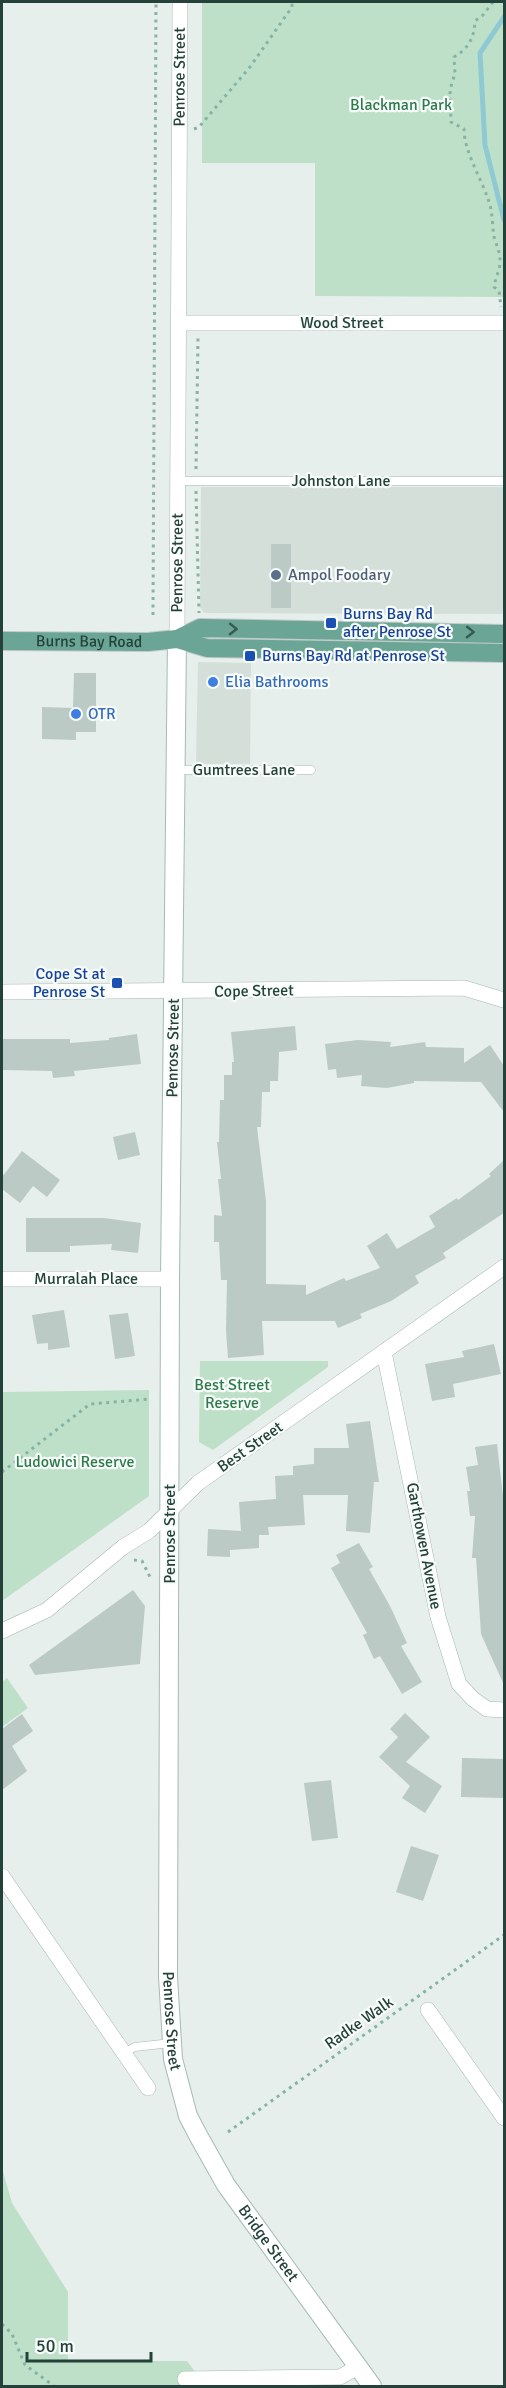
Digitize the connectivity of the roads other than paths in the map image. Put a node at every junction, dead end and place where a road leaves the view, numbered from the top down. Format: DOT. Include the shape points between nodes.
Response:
graph roads {
  1 [pos="180,2"];
  2 [pos="179,322"];
  3 [pos="504,323"];
  4 [pos="504,481"];
  5 [pos="178,482"];
  6 [pos="504,634"];
  7 [pos="177,639"];
  8 [pos="2,641"];
  9 [pos="504,653"];
  10 [pos="176,770"];
  11 [pos="311,770"];
  12 [pos="2,992"];
  13 [pos="174,992"];
  14 [pos="504,1000"];
  15 [pos="504,1267"];
  16 [pos="2,1279"];
  17 [pos="171,1279"];
  18 [pos="384,1352"];
  19 [pos="170,1508"];
  20 [pos="2,1630"];
  21 [pos="504,1710"];
  22 [pos="2,1876"];
  23 [pos="428,2010"];
  24 [pos="171,2043"];
  25 [pos="123,2053"];
  26 [pos="148,2088"];
  27 [pos="181,2093"];
  28 [pos="504,2118"];
  29 [pos="358,2367"];
  30 [pos="185,2379"];
  31 [pos="372,2386"];
  1 -- 2 [label="street, Penrose Street"];
  2 -- 3 [label="street, Wood Street"];
  2 -- 5 [label="street, Penrose Street"];
  4 -- 5 [label="lane, Johnston Lane"];
  5 -- 7 [label="street, Penrose Street"];
  7 -- 6 [label="main road, Burns Bay Road, one-way" via="200,628"];
  7 -- 8 [label="main road, Burns Bay Road"];
  7 -- 9 [label="main road, Burns Bay Road" via="207,648"];
  7 -- 10 [label="main road, Penrose Street"];
  10 -- 11 [label="lane, Gumtrees Lane"];
  10 -- 13 [label="main road, Penrose Street"];
  12 -- 13 [label="street, Cope Street"];
  13 -- 14 [label="street, Cope Street" via="465,988"];
  13 -- 17 [label="main road, Penrose Street"];
  15 -- 18 [label="street, Best Street"];
  16 -- 17 [label="street, Murralah Place"];
  17 -- 19 [label="main road, Penrose Street"];
  18 -- 19 [label="street, Best Street" via="198,1483"];
  18 -- 21 [label="street, Garthowen Avenue" via="438,1617 459,1684 488,1709"];
  19 -- 20 [label="street, Best Street" via="149,1531 123,1547 47,1610"];
  19 -- 24 [label="main road, Penrose Street"];
  22 -- 25 [label="street"];
  23 -- 28 [label="street"];
  24 -- 25 [label="lane" via="135,2047"];
  24 -- 27 [label="main road, Penrose Street"];
  25 -- 26 [label="street"];
  27 -- 29 [label="main road, Bridge Street" via="188,2116 226,2185"];
  29 -- 30 [label="street" via="340,2377"];
  29 -- 31 [label="main road, Bridge Street"];
}
